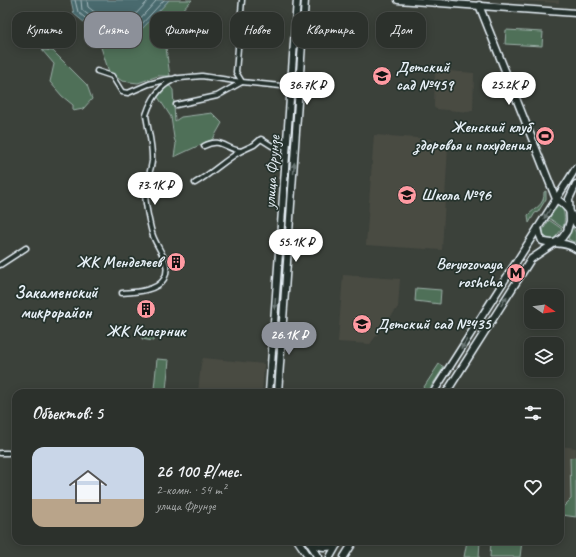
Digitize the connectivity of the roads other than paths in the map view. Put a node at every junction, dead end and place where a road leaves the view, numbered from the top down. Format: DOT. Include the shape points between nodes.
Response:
graph roads {
  1 [pos="242,0"];
  2 [pos="297,0"];
  3 [pos="305,0"];
  4 [pos="398,0"];
  5 [pos="422,1"];
  6 [pos="479,6"];
  7 [pos="576,13"];
  8 [pos="97,72"];
  9 [pos="176,78"];
  10 [pos="242,82"];
  11 [pos="291,87"];
  12 [pos="176,105"];
  13 [pos="204,146"];
  14 [pos="287,146"];
  15 [pos="241,151"];
  16 [pos="576,168"];
  17 [pos="195,183"];
  18 [pos="576,184"];
  19 [pos="556,199"];
  20 [pos="570,212"];
  21 [pos="576,224"];
  22 [pos="538,228"];
  23 [pos="556,243"];
  24 [pos="26,248"];
  25 [pos="576,249"];
  26 [pos="279,250"];
  27 [pos="288,251"];
  28 [pos="0,265"];
  29 [pos="276,289"];
  30 [pos="285,289"];
  31 [pos="122,293"];
  32 [pos="269,389"];
  33 [pos="278,389"];
  34 [pos="436,389"];
  35 [pos="449,389"];
  36 [pos="0,452"];
  37 [pos="8,453"];
  38 [pos="299,545"];
  39 [pos="300,545"];
  40 [pos="311,545"];
  41 [pos="317,545"];
  42 [pos="334,545"];
  43 [pos="337,545"];
  44 [pos="351,545"];
  45 [pos="344,556"];
  46 [pos="302,557"];
  47 [pos="308,557"];
  48 [pos="319,557"];
  49 [pos="330,557"];
  1 -- 10 [label="street" via="236,72"];
  2 -- 11 [label="main road, улица Фрунзе"];
  27 -- 3 [label="main road, улица Фрунзе, one-way"];
  4 -- 5 [label="main road"];
  5 -- 6 [label="main road"];
  6 -- 7 [label="main road"];
  6 -- 19 [label="main road"];
  8 -- 9 [label="street" via="112,76 122,92 128,93 149,84"];
  9 -- 10 [label="street" via="202,76"];
  9 -- 31 [label="street" via="161,89 148,108 146,116 152,161 145,190 146,198 152,234 167,267 166,274 155,287"];
  10 -- 11 [label="street"];
  10 -- 12 [label="street" via="217,96"];
  11 -- 14 [label="main road, улица Фрунзе"];
  13 -- 15 [label="street" via="217,142"];
  14 -- 15 [label="street" via="272,146 261,139"];
  14 -- 26 [label="main road, улица Фрунзе"];
  15 -- 17 [label="street"];
  16 -- 19 [label="main road"];
  18 -- 20 [label="main road" via="569,199"];
  19 -- 20 [label="main road"];
  19 -- 22 [label="main road, one-way"];
  20 -- 21 [label="main road"];
  20 -- 23 [label="main road" via="567,231"];
  22 -- 23 [label="main road" via="542,241"];
  22 -- 34 [label="main road, one-way"];
  23 -- 25 [label="main road"];
  35 -- 23 [label="main road, one-way" via="531,259"];
  24 -- 28 [label="street"];
  26 -- 27 [label="main road"];
  26 -- 29 [label="main road, улица Фрунзе"];
  27 -- 30 [label="main road, улица Фрунзе"];
  29 -- 30 [label="main road"];
  29 -- 32 [label="main road, улица Фрунзе, one-way"];
  30 -- 33 [label="main road, улица Фрунзе"];
  36 -- 37 [label="street"];
  38 -- 46 [label="main road"];
  39 -- 47 [label="main road"];
  40 -- 48 [label="main road"];
  41 -- 42 [label="main road" via="323,548"];
  43 -- 49 [label="main road"];
  44 -- 45 [label="main road"];
}
